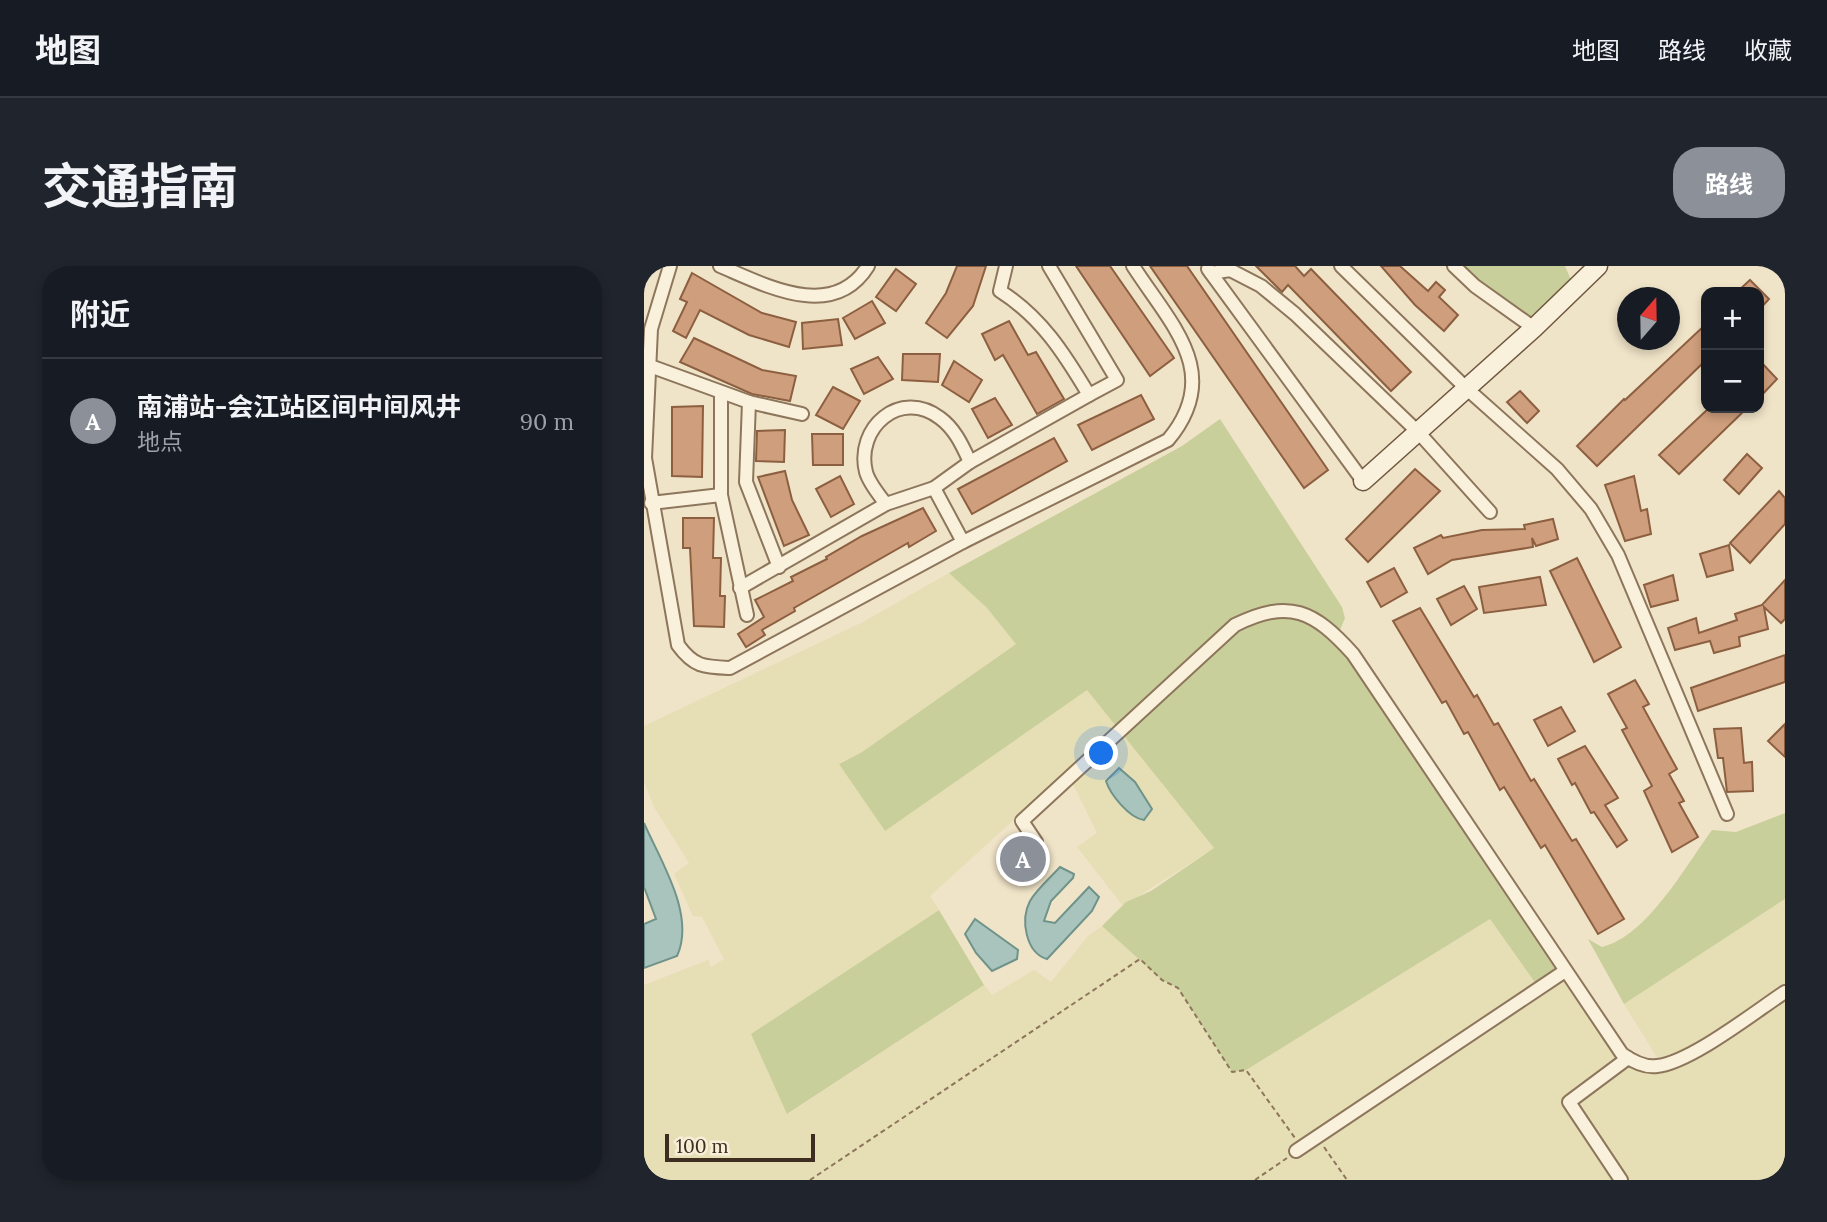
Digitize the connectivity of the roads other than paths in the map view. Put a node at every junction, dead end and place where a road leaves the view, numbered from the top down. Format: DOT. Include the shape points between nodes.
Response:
graph roads {
  1 [pos="670,266"];
  2 [pos="720,266"];
  3 [pos="868,266"];
  4 [pos="1006,266"];
  5 [pos="1049,266"];
  6 [pos="1133,266"];
  7 [pos="1341,266"];
  8 [pos="1454,266"];
  9 [pos="1598,266"];
  10 [pos="1209,270"];
  11 [pos="746,271"];
  12 [pos="1534,328"];
  13 [pos="650,366"];
  14 [pos="1466,388"];
  15 [pos="721,393"];
  16 [pos="1089,395"];
  17 [pos="749,402"];
  18 [pos="802,414"];
  19 [pos="1419,433"];
  20 [pos="970,461"];
  21 [pos="1363,481"];
  22 [pos="934,488"];
  23 [pos="721,495"];
  24 [pos="652,503"];
  25 [pos="886,505"];
  26 [pos="1490,512"];
  27 [pos="963,542"];
  28 [pos="779,567"];
  29 [pos="740,588"];
  30 [pos="747,615"];
  31 [pos="1727,814"];
  32 [pos="1036,842"];
  33 [pos="1565,971"];
  34 [pos="1785,992"];
  35 [pos="1628,1058"];
  36 [pos="1299,1150"];
  37 [pos="1621,1180"];
  1 -- 13 [label="street" via="651,329"];
  2 -- 11 [label="street"];
  3 -- 11 [label="street" via="843,289 816,296 788,294"];
  4 -- 16 [label="street" via="1000,291 1025,307 1060,345"];
  5 -- 16 [label="street" via="1117,380"];
  6 -- 27 [label="street" via="1187,350 1194,377 1185,420 1168,440"];
  7 -- 14 [label="street"];
  8 -- 12 [label="street"];
  9 -- 12 [label="street"];
  10 -- 19 [label="street" via="1230,271 1261,286"];
  10 -- 21 [label="street"];
  12 -- 14 [label="street"];
  13 -- 15 [label="street"];
  13 -- 24 [label="street" via="645,458"];
  14 -- 19 [label="street"];
  14 -- 31 [label="street" via="1557,469 1591,509 1618,555"];
  15 -- 17 [label="street"];
  15 -- 23 [label="street"];
  16 -- 20 [label="street"];
  17 -- 18 [label="street"];
  17 -- 28 [label="street" via="746,482"];
  19 -- 21 [label="street"];
  19 -- 26 [label="street"];
  20 -- 22 [label="street"];
  20 -- 25 [label="street" via="958,435 939,417 918,408 894,410 877,421 863,447 866,475"];
  22 -- 25 [label="street"];
  22 -- 27 [label="street"];
  23 -- 24 [label="street"];
  23 -- 29 [label="street"];
  24 -- 27 [label="street" via="678,645 690,661 707,667 730,668 753,657"];
  25 -- 28 [label="street"];
  28 -- 29 [label="street"];
  29 -- 30 [label="street"];
  32 -- 33 [label="street" via="1022,821 1234,625 1262,611 1301,612 1331,630 1353,654"];
  33 -- 35 [label="street"];
  33 -- 36 [label="street"];
  34 -- 35 [label="street" via="1694,1052 1666,1064 1656,1067"];
  35 -- 37 [label="street" via="1569,1102"];
}
